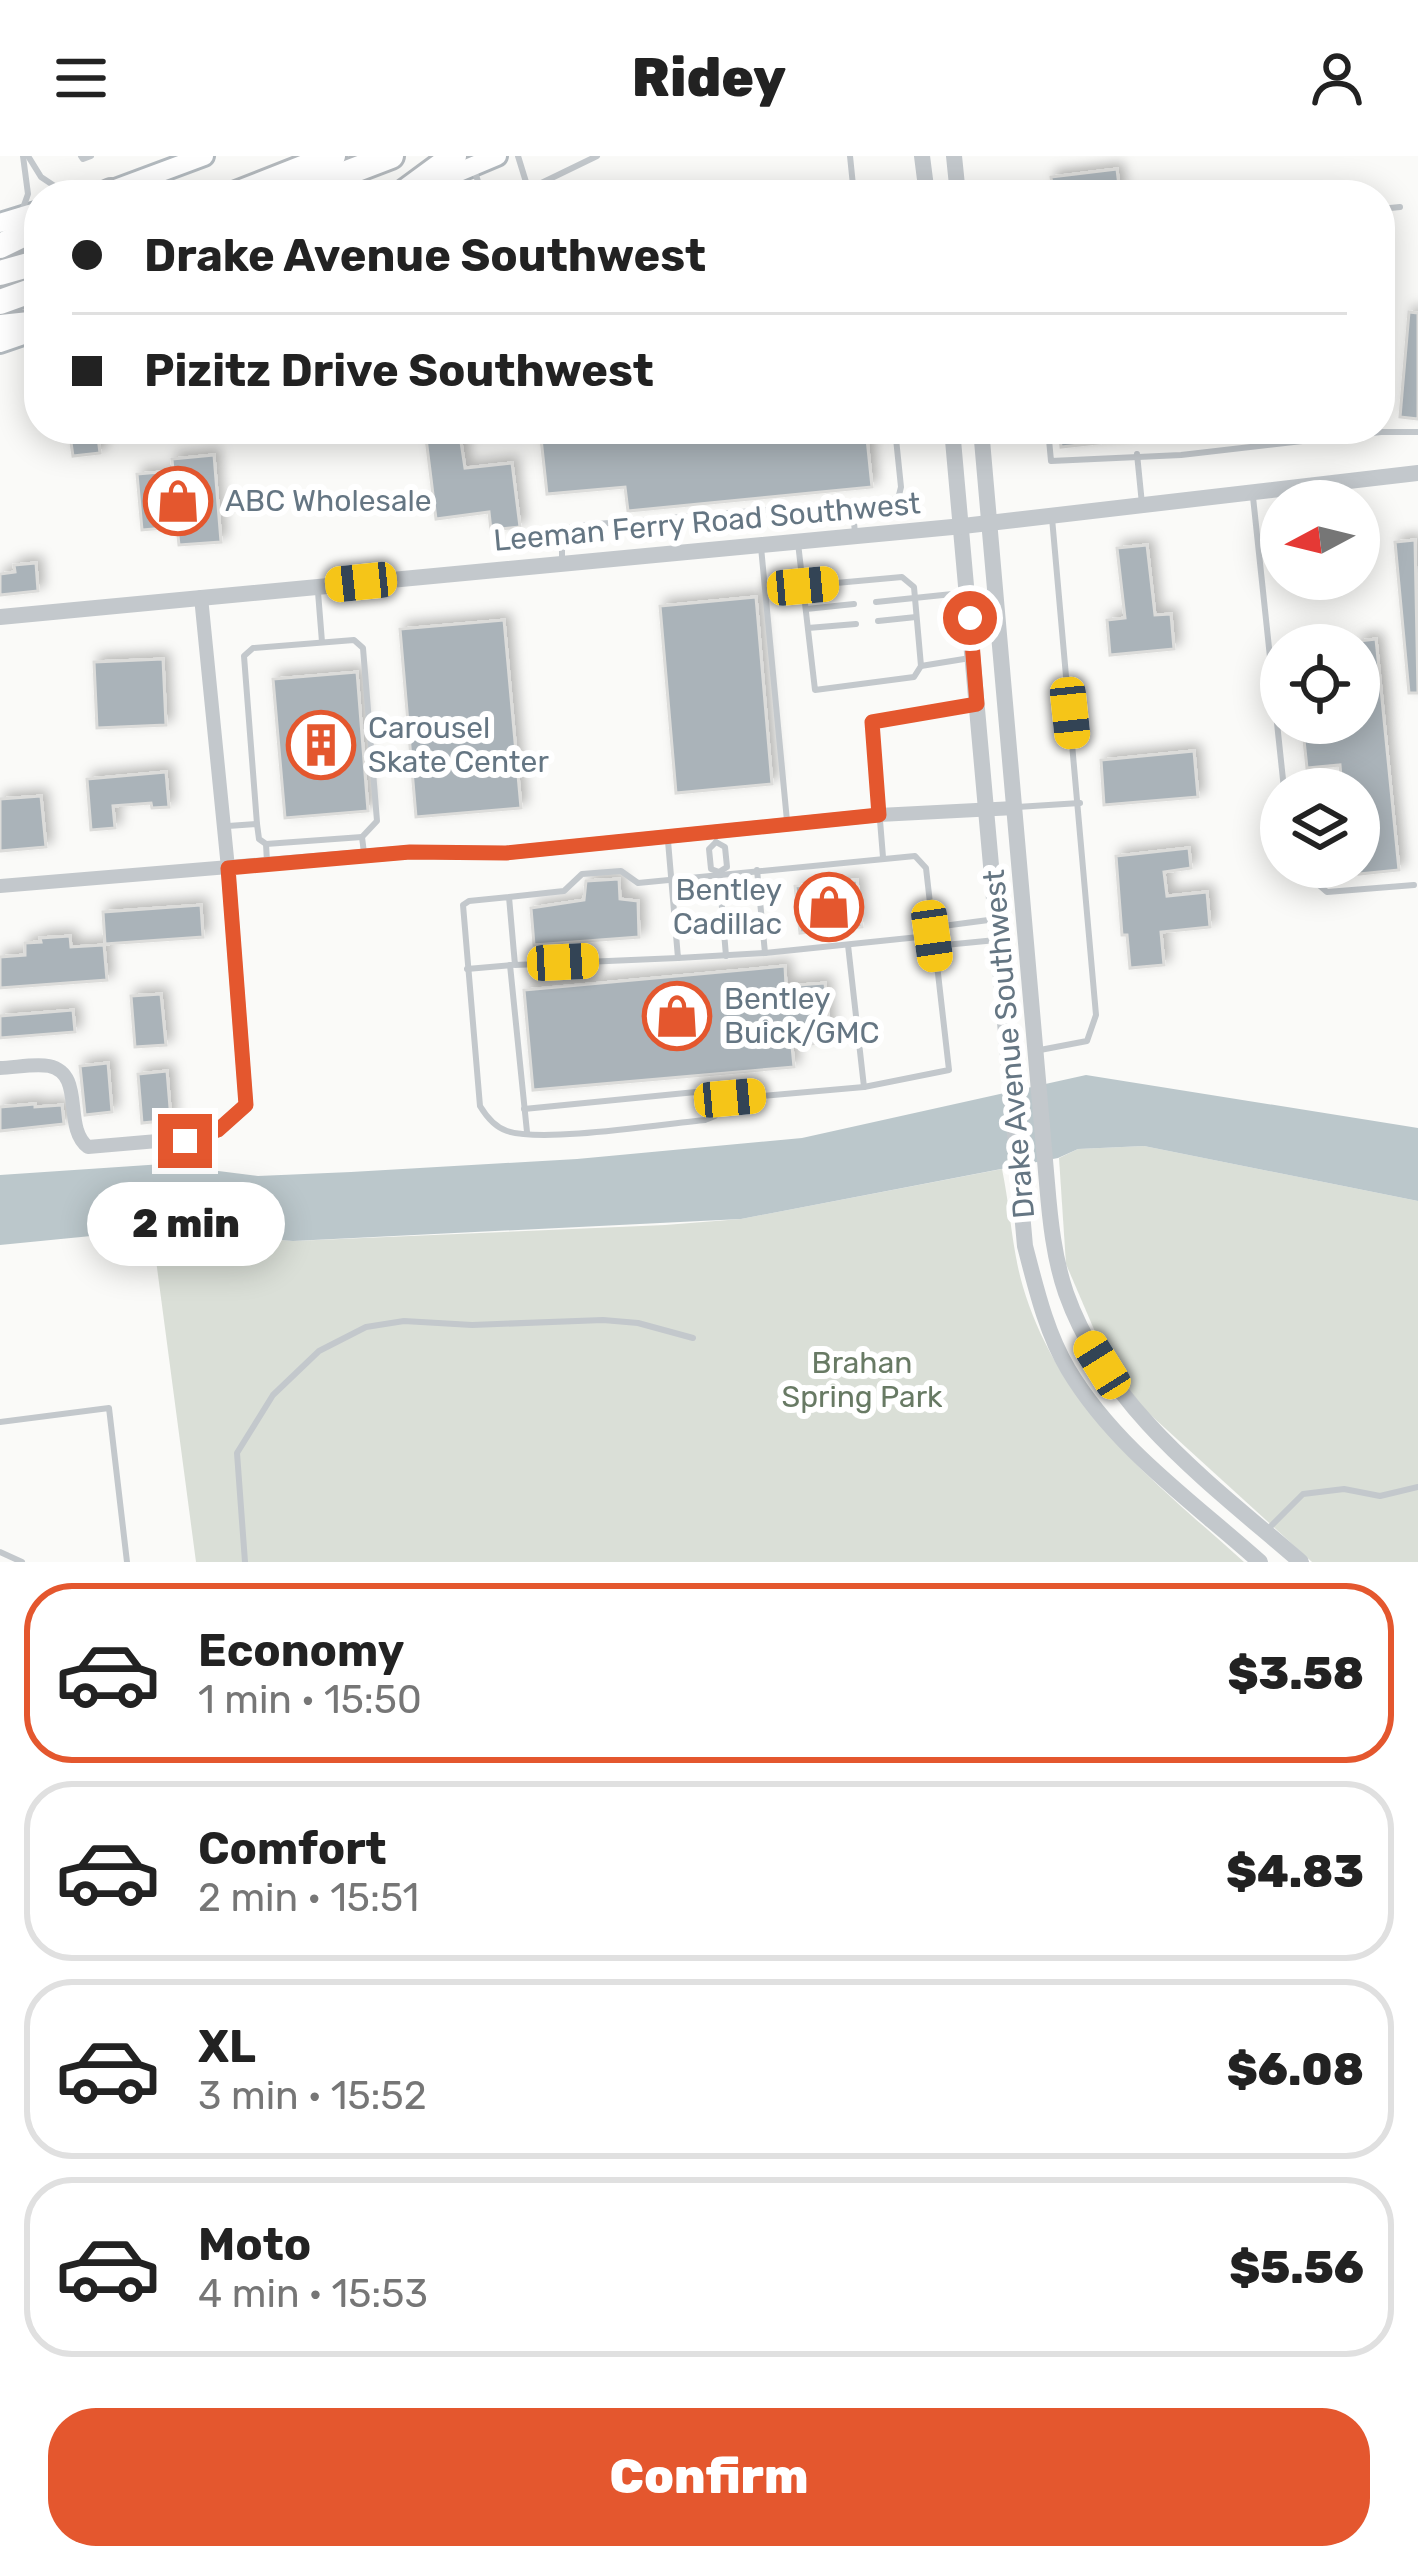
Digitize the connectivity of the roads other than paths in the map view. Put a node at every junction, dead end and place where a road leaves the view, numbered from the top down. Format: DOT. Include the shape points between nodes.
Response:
graph roads {
  1 [pos="25,156"];
  2 [pos="81,156"];
  3 [pos="91,156"];
  4 [pos="204,156"];
  5 [pos="333,156"];
  6 [pos="392,156"];
  7 [pos="497,156"];
  8 [pos="596,156"];
  9 [pos="463,161"];
  10 [pos="45,180"];
  11 [pos="141,180"];
  12 [pos="272,180"];
  13 [pos="329,180"];
  14 [pos="429,180"];
  15 [pos="552,180"];
  16 [pos="1400,207"];
  17 [pos="1395,208"];
  18 [pos="24,226"];
  19 [pos="0,246"];
  20 [pos="897,444"];
  21 [pos="954,444"];
  22 [pos="982,444"];
  23 [pos="1050,444"];
  24 [pos="1272,444"];
  25 [pos="1137,454"];
  26 [pos="1418,473"];
  27 [pos="1252,494"];
  28 [pos="1142,504"];
  29 [pos="852,506"];
  30 [pos="1052,513"];
  31 [pos="990,523"];
  32 [pos="963,526"];
  33 [pos="856,536"];
  34 [pos="798,543"];
  35 [pos="761,545"];
  36 [pos="562,562"];
  37 [pos="317,586"];
  38 [pos="803,586"];
  39 [pos="968,593"];
  40 [pos="201,598"];
  41 [pos="915,598"];
  42 [pos="876,602"];
  43 [pos="854,604"];
  44 [pos="806,609"];
  45 [pos="917,616"];
  46 [pos="0,617"];
  47 [pos="878,621"];
  48 [pos="856,624"];
  49 [pos="808,628"];
  50 [pos="322,642"];
  51 [pos="973,658"];
  52 [pos="921,666"];
  53 [pos="977,704"];
  54 [pos="1282,768"];
  55 [pos="1080,803"];
  56 [pos="1015,808"];
  57 [pos="986,812"];
  58 [pos="879,815"];
  59 [pos="257,824"];
  60 [pos="787,824"];
  61 [pos="224,827"];
  62 [pos="362,836"];
  63 [pos="668,837"];
  64 [pos="715,837"];
  65 [pos="266,844"];
  66 [pos="364,856"];
  67 [pos="883,857"];
  68 [pos="268,865"];
  69 [pos="228,868"];
  70 [pos="757,870"];
  71 [pos="720,873"];
  72 [pos="672,879"];
  73 [pos="1414,885"];
  74 [pos="0,886"];
  75 [pos="1322,888"];
  76 [pos="1377,888"];
  77 [pos="1380,888"];
  78 [pos="508,897"];
  79 [pos="996,919"];
  80 [pos="935,936"];
  81 [pos="998,940"];
  82 [pos="848,945"];
  83 [pos="765,953"];
  84 [pos="726,956"];
  85 [pos="678,958"];
  86 [pos="513,965"];
  87 [pos="467,969"];
  88 [pos="1036,1050"];
  89 [pos="0,1069"];
  90 [pos="864,1087"];
  91 [pos="715,1100"];
  92 [pos="524,1109"];
  93 [pos="526,1132"];
  94 [pos="693,1338"];
  95 [pos="0,1422"];
  96 [pos="1418,1487"];
  97 [pos="1266,1532"];
  98 [pos="0,1552"];
  99 [pos="22,1562"];
  100 [pos="127,1562"];
  101 [pos="245,1562"];
  102 [pos="1260,1562"];
  103 [pos="1300,1562"];
  1 -- 10 [label="lane"];
  2 -- 3 [label="lane"];
  4 -- 11 [label="main road"];
  5 -- 12 [label="highway"];
  6 -- 13 [label="highway"];
  7 -- 9 [label="main road"];
  8 -- 15 [label="lane"];
  9 -- 14 [label="highway"];
  16 -- 17 [label="lane"];
  18 -- 19 [label="highway"];
  20 -- 29 [label="lane" via="898,499"];
  21 -- 32 [label="street, Drake Avenue Southwest"];
  22 -- 31 [label="street, Drake Avenue Southwest"];
  23 -- 25 [label="lane" via="1052,461"];
  24 -- 25 [label="lane"];
  25 -- 28 [label="lane"];
  26 -- 27 [label="street, Leeman Ferry Road Southwest"];
  27 -- 28 [label="street, Leeman Ferry Road Southwest"];
  27 -- 54 [label="lane"];
  28 -- 30 [label="street, Leeman Ferry Road Southwest"];
  29 -- 33 [label="lane"];
  29 -- 36 [label="lane" via="573,526 562,533"];
  30 -- 31 [label="street, Leeman Ferry Road Southwest"];
  30 -- 55 [label="lane"];
  31 -- 32 [label="street, Leeman Ferry Road Southwest"];
  31 -- 56 [label="street, Drake Avenue Southwest"];
  32 -- 33 [label="street, Leeman Ferry Road Southwest"];
  32 -- 39 [label="street, Drake Avenue Southwest"];
  33 -- 34 [label="street, Leeman Ferry Road Southwest"];
  34 -- 35 [label="street, Leeman Ferry Road Southwest"];
  34 -- 38 [label="lane"];
  35 -- 36 [label="street, Leeman Ferry Road Southwest"];
  35 -- 60 [label="lane"];
  36 -- 37 [label="street, Leeman Ferry Road Southwest"];
  37 -- 40 [label="street, Leeman Ferry Road Southwest"];
  37 -- 50 [label="lane"];
  38 -- 41 [label="lane" via="902,578"];
  38 -- 44 [label="lane"];
  39 -- 41 [label="lane"];
  39 -- 51 [label="street, Drake Avenue Southwest"];
  40 -- 46 [label="street, Leeman Ferry Road Southwest"];
  40 -- 61 [label="street"];
  41 -- 42 [label="lane"];
  41 -- 45 [label="lane"];
  43 -- 44 [label="lane"];
  44 -- 49 [label="lane"];
  45 -- 47 [label="lane"];
  45 -- 52 [label="lane"];
  48 -- 49 [label="lane"];
  49 -- 52 [label="lane" via="815,690 914,677"];
  50 -- 59 [label="lane" via="253,648 244,656"];
  50 -- 62 [label="lane" via="354,640 364,648 377,821"];
  51 -- 52 [label="lane"];
  51 -- 53 [label="street, Drake Avenue Southwest"];
  53 -- 57 [label="street, Drake Avenue Southwest"];
  53 -- 58 [label="lane" via="872,722"];
  55 -- 56 [label="lane"];
  55 -- 88 [label="lane" via="1096,1015 1087,1041"];
  56 -- 57 [label="street"];
  56 -- 88 [label="street, Drake Avenue Southwest"];
  57 -- 58 [label="street"];
  57 -- 79 [label="street, Drake Avenue Southwest"];
  58 -- 60 [label="street"];
  58 -- 67 [label="lane"];
  59 -- 61 [label="lane"];
  59 -- 65 [label="lane"];
  60 -- 64 [label="street"];
  61 -- 69 [label="street"];
  62 -- 65 [label="lane"];
  62 -- 66 [label="lane"];
  63 -- 64 [label="street"];
  63 -- 66 [label="street"];
  63 -- 72 [label="lane"];
  64 -- 71 [label="lane" via="711,869"];
  65 -- 68 [label="lane"];
  66 -- 68 [label="street"];
  67 -- 70 [label="lane"];
  67 -- 80 [label="lane" via="924,862"];
  68 -- 69 [label="street"];
  69 -- 74 [label="street"];
  69 -- 89 [label="street" via="246,1105 218,1130 88,1147 74,1129 62,1073 49,1066"];
  70 -- 71 [label="lane"];
  70 -- 83 [label="lane"];
  71 -- 72 [label="lane"];
  71 -- 84 [label="lane"];
  72 -- 78 [label="lane" via="582,874 564,891"];
  72 -- 85 [label="lane"];
  73 -- 77 [label="lane"];
  75 -- 76 [label="lane"];
  78 -- 86 [label="lane"];
  78 -- 87 [label="lane" via="464,905"];
  79 -- 80 [label="lane" via="943,926"];
  79 -- 81 [label="street, Drake Avenue Southwest"];
  80 -- 81 [label="lane" via="945,945"];
  80 -- 82 [label="lane"];
  80 -- 90 [label="lane" via="949,1070"];
  81 -- 102 [label="street, Drake Avenue Southwest" via="1025,1246 1044,1318 1066,1366 1116,1434"];
  82 -- 83 [label="lane"];
  82 -- 90 [label="lane"];
  83 -- 84 [label="lane"];
  84 -- 85 [label="lane"];
  85 -- 86 [label="lane"];
  86 -- 87 [label="lane"];
  86 -- 92 [label="lane"];
  87 -- 93 [label="lane" via="480,1106 509,1132"];
  88 -- 97 [label="street, Drake Avenue Southwest" via="1058,1265 1088,1344 1152,1429"];
  90 -- 91 [label="lane"];
  91 -- 92 [label="lane" via="706,1091"];
  91 -- 93 [label="lane" via="715,1116 705,1120"];
  92 -- 93 [label="lane"];
  94 -- 101 [label="lane" via="603,1320 366,1327 319,1352 273,1394 237,1453"];
  95 -- 100 [label="lane" via="109,1408"];
  96 -- 97 [label="lane" via="1380,1496 1344,1489 1303,1494"];
  97 -- 103 [label="street, Drake Avenue Southwest"];
  98 -- 99 [label="lane"];
}
